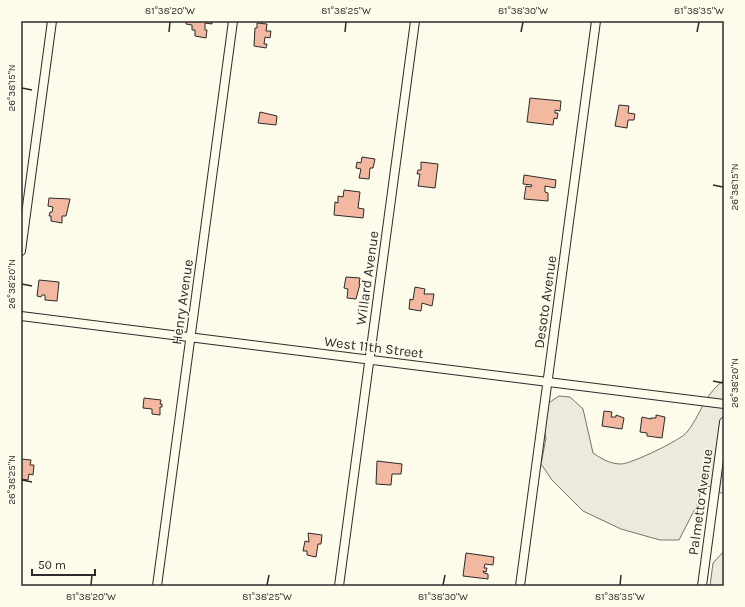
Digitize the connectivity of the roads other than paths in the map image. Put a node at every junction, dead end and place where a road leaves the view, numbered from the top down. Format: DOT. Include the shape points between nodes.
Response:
graph roads {
  1 [pos="52,21"];
  2 [pos="233,21"];
  3 [pos="415,21"];
  4 [pos="596,21"];
  5 [pos="21,252"];
  6 [pos="21,316"];
  7 [pos="191,337"];
  8 [pos="370,359"];
  9 [pos="548,382"];
  10 [pos="724,404"];
  11 [pos="724,422"];
  12 [pos="157,586"];
  13 [pos="339,586"];
  14 [pos="520,586"];
  15 [pos="702,586"];
  1 -- 5 [label="street"];
  2 -- 7 [label="street, Henry Avenue"];
  3 -- 8 [label="street, Willard Avenue"];
  4 -- 9 [label="street, Desoto Avenue"];
  6 -- 7 [label="street, West 11th Street"];
  7 -- 8 [label="street, West 11th Street"];
  7 -- 12 [label="street, Henry Avenue"];
  8 -- 9 [label="street, West 11th Street"];
  8 -- 13 [label="street, Willard Avenue"];
  9 -- 10 [label="street, West 11th Street"];
  9 -- 14 [label="street, Desoto Avenue"];
  11 -- 15 [label="street, Palmetto Avenue"];
}
